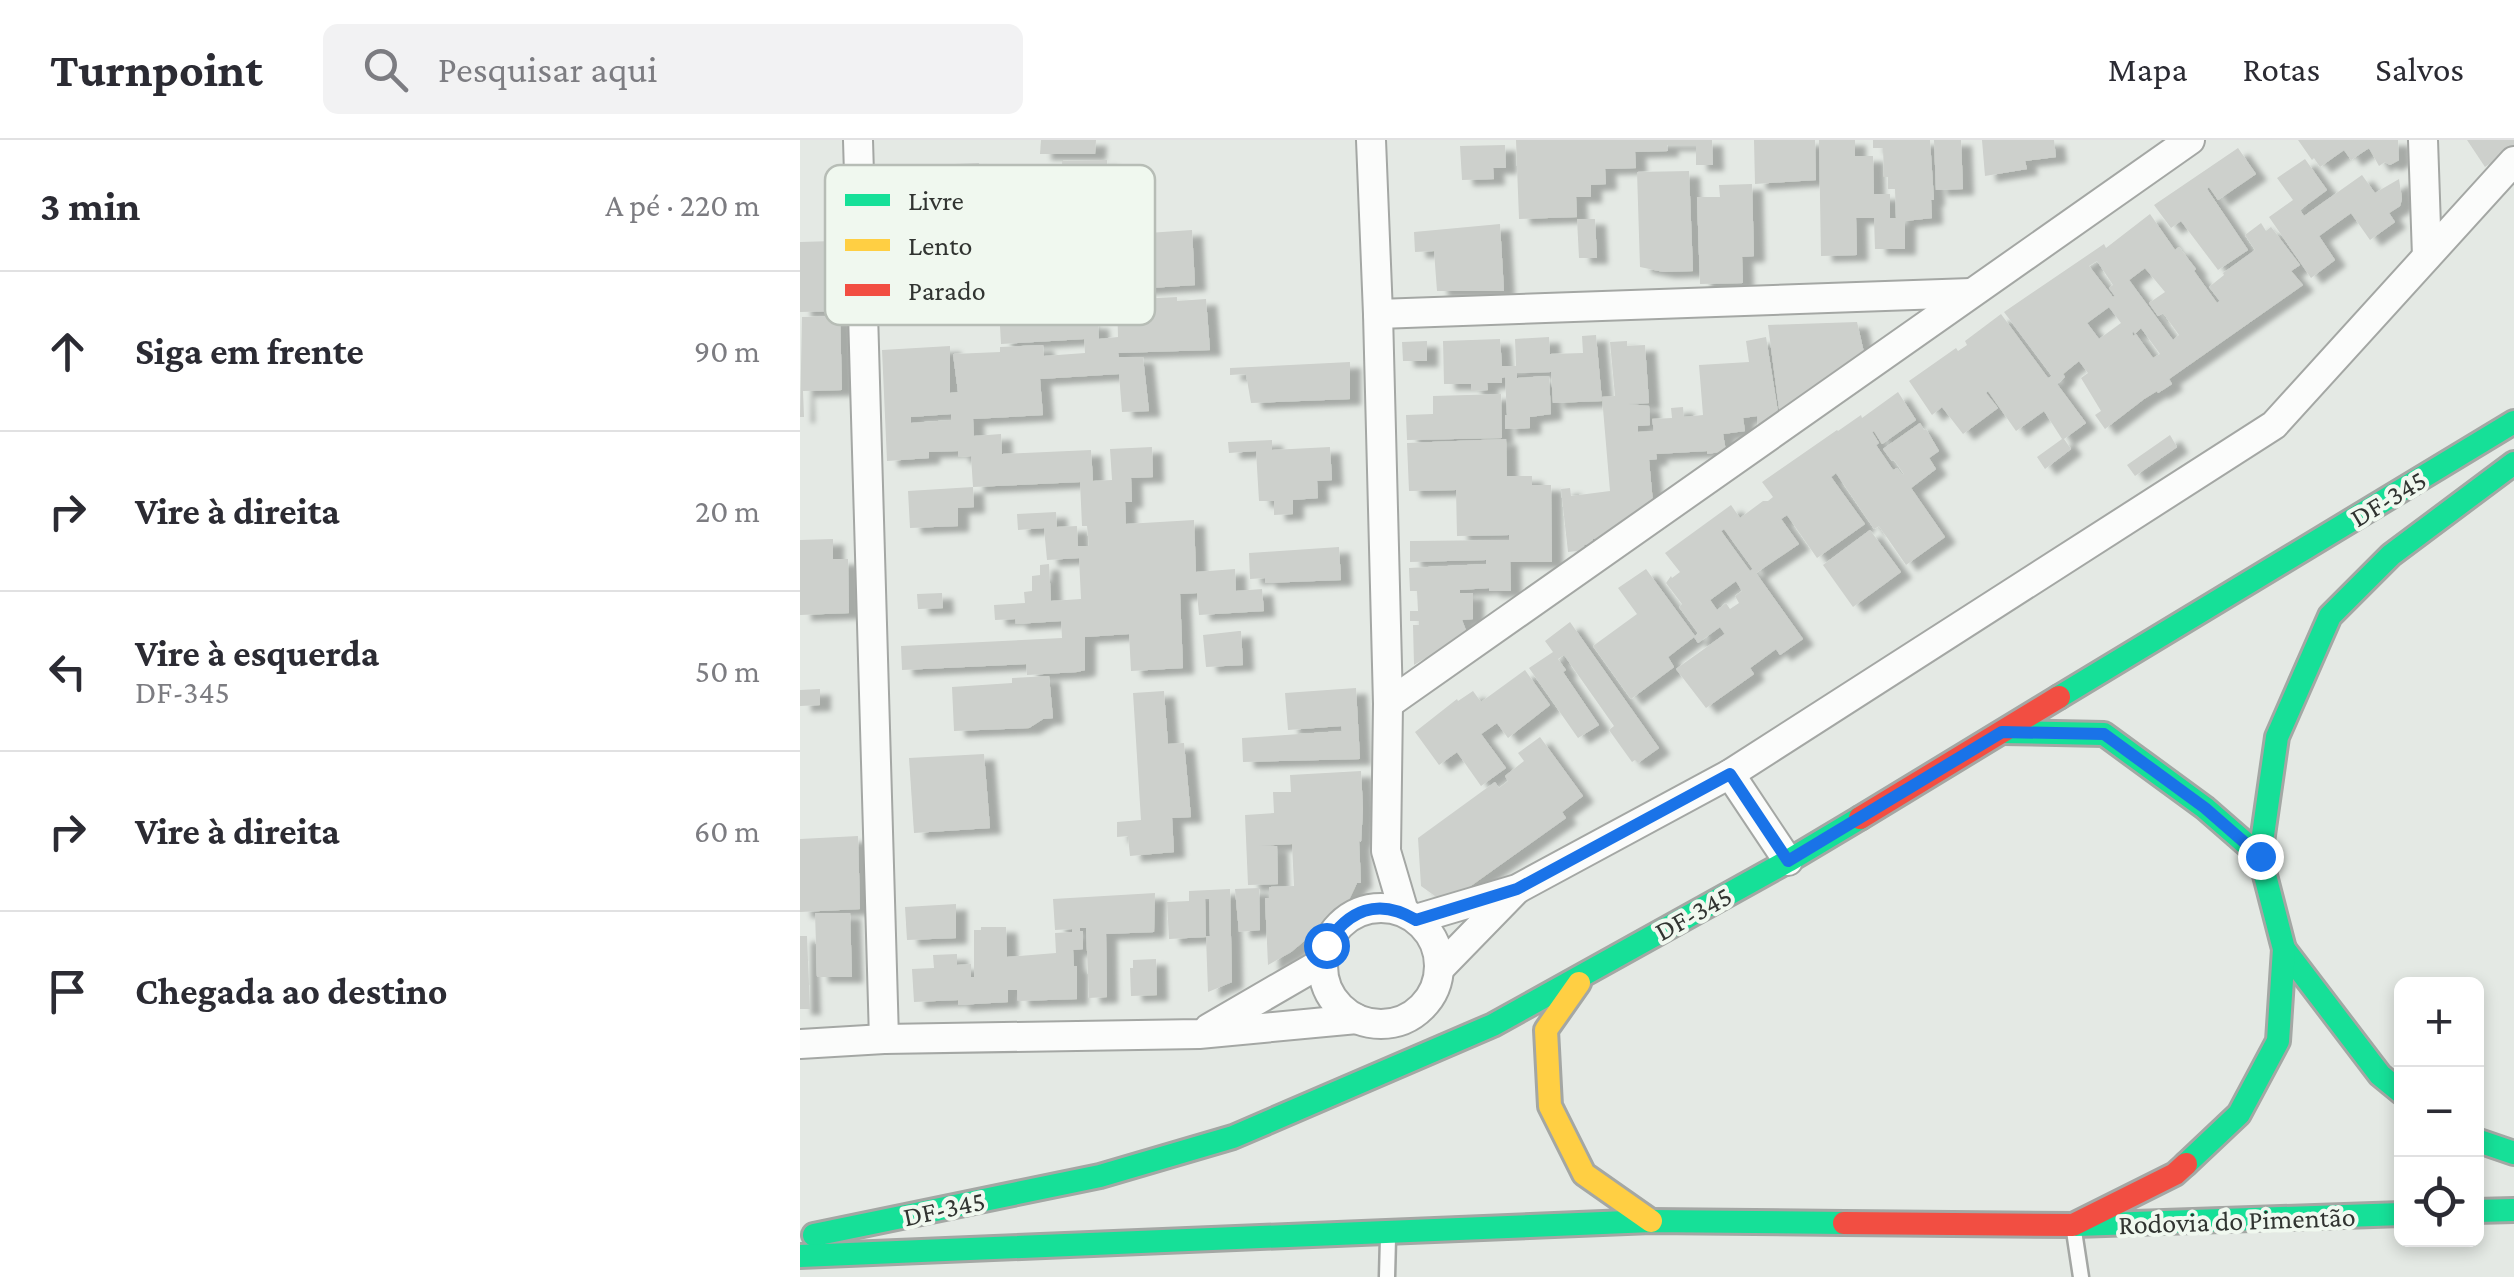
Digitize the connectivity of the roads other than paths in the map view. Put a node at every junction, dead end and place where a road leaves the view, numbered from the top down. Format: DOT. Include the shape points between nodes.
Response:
graph roads {
  1 [pos="858,140"];
  2 [pos="1371,140"];
  3 [pos="2190,140"];
  4 [pos="2423,140"];
  5 [pos="2514,161"];
  6 [pos="859,165"];
  7 [pos="2427,256"];
  8 [pos="1971,293"];
  9 [pos="1378,314"];
  10 [pos="863,325"];
  11 [pos="2514,422"];
  12 [pos="2514,463"];
  13 [pos="1388,704"];
  14 [pos="2002,732"];
  15 [pos="1730,774"];
  16 [pos="1386,852"];
  17 [pos="2260,856"];
  18 [pos="1788,861"];
  19 [pos="1517,889"];
  20 [pos="1362,911"];
  21 [pos="1410,916"];
  22 [pos="2284,949"];
  23 [pos="1323,962"];
  24 [pos="1440,968"];
  25 [pos="1588,970"];
  26 [pos="1357,1019"];
  27 [pos="1199,1034"];
  28 [pos="884,1039"];
  29 [pos="800,1044"];
  30 [pos="2394,1086"];
  31 [pos="2484,1143"];
  32 [pos="2514,1153"];
  33 [pos="2514,1210"];
  34 [pos="2484,1211"];
  35 [pos="2394,1214"];
  36 [pos="1652,1221"];
  37 [pos="2073,1225"];
  38 [pos="1388,1232"];
  39 [pos="800,1238"];
  40 [pos="800,1256"];
  41 [pos="1388,1277"];
  42 [pos="2080,1277"];
  1 -- 6 [label="street"];
  2 -- 9 [label="street"];
  3 -- 8 [label="street"];
  4 -- 7 [label="street"];
  5 -- 7 [label="street"];
  7 -- 15 [label="street" via="2274,425"];
  8 -- 9 [label="street"];
  8 -- 13 [label="street"];
  9 -- 13 [label="street"];
  10 -- 28 [label="street"];
  11 -- 14 [label="main road, DF-345 / DF-345"];
  12 -- 17 [label="main road, DF-345" via="2392,555 2330,616 2277,737"];
  13 -- 16 [label="street"];
  14 -- 17 [label="main road" via="2104,734"];
  14 -- 18 [label="main road, DF-345"];
  15 -- 18 [label="street"];
  15 -- 19 [label="street"];
  16 -- 20 [label="street"];
  16 -- 21 [label="street"];
  17 -- 22 [label="main road"];
  18 -- 25 [label="main road, DF-345"];
  19 -- 21 [label="street"];
  19 -- 24 [label="street"];
  20 -- 21 [label="street"];
  20 -- 23 [label="street" via="1335,931"];
  21 -- 24 [label="street" via="1434,941"];
  22 -- 30 [label="main road"];
  22 -- 37 [label="main road" via="2278,1041 2239,1114 2175,1174"];
  23 -- 26 [label="street" via="1334,1001"];
  23 -- 27 [label="street"];
  24 -- 26 [label="street" via="1432,996 1412,1016 1384,1024"];
  25 -- 36 [label="main road" via="1546,1030 1550,1106 1584,1174"];
  25 -- 39 [label="main road, DF-345 / DF-345" via="1493,1026 1233,1137 1100,1176"];
  26 -- 27 [label="street"];
  27 -- 28 [label="street"];
  28 -- 29 [label="street"];
  31 -- 32 [label="main road"];
  33 -- 34 [label="main road"];
  35 -- 37 [label="main road, Rodovia do Pimentão"];
  36 -- 37 [label="main road, Rodovia do Pimentão"];
  36 -- 38 [label="main road, Rodovia do Pimentão"];
  37 -- 42 [label="lane"];
  38 -- 40 [label="main road, Rodovia do Pimentão"];
  38 -- 41 [label="lane"];
}
